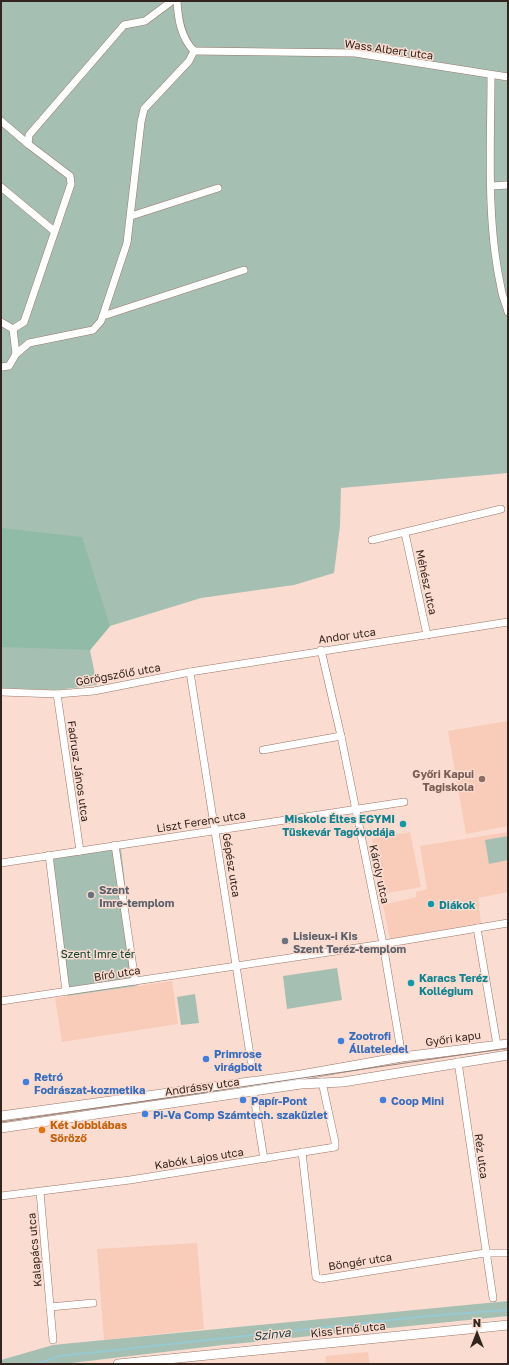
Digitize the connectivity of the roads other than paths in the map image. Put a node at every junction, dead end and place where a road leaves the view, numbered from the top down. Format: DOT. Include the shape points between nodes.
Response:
graph roads {
  1 [pos="172,1"];
  2 [pos="176,1"];
  3 [pos="194,52"];
  4 [pos="491,76"];
  5 [pos="508,77"];
  6 [pos="1,121"];
  7 [pos="28,144"];
  8 [pos="508,185"];
  9 [pos="491,186"];
  10 [pos="1,187"];
  11 [pos="218,188"];
  12 [pos="131,216"];
  13 [pos="54,231"];
  14 [pos="244,270"];
  15 [pos="504,289"];
  16 [pos="508,312"];
  17 [pos="103,316"];
  18 [pos="1,322"];
  19 [pos="14,329"];
  20 [pos="16,354"];
  21 [pos="1,367"];
  22 [pos="501,509"];
  23 [pos="405,533"];
  24 [pos="372,540"];
  25 [pos="508,622"];
  26 [pos="427,635"];
  27 [pos="320,650"];
  28 [pos="190,672"];
  29 [pos="1,692"];
  30 [pos="57,694"];
  31 [pos="341,736"];
  32 [pos="264,750"];
  33 [pos="404,802"];
  34 [pos="355,809"];
  35 [pos="216,830"];
  36 [pos="115,845"];
  37 [pos="80,851"];
  38 [pos="48,856"];
  39 [pos="1,863"];
  40 [pos="508,923"];
  41 [pos="477,928"];
  42 [pos="384,944"];
  43 [pos="236,966"];
  44 [pos="135,981"];
  45 [pos="66,991"];
  46 [pos="1,1001"];
  47 [pos="508,1044"];
  48 [pos="497,1045"];
  49 [pos="508,1055"];
  50 [pos="402,1058"];
  51 [pos="251,1061"];
  52 [pos="458,1062"];
  53 [pos="322,1082"];
  54 [pos="253,1091"];
  55 [pos="1,1116"];
  56 [pos="1,1128"];
  57 [pos="302,1152"];
  58 [pos="264,1159"];
  59 [pos="40,1192"];
  60 [pos="1,1196"];
  61 [pos="485,1253"];
  62 [pos="508,1253"];
  63 [pos="492,1298"];
  64 [pos="93,1303"];
  65 [pos="50,1307"];
  66 [pos="508,1325"];
  67 [pos="53,1340"];
  68 [pos="118,1364"];
  1 -- 7 [label="street" via="145,22 124,25 29,135"];
  2 -- 3 [label="street" via="178,21 187,44"];
  3 -- 4 [label="street, Wass Albert utca" via="355,53"];
  3 -- 12 [label="street" via="190,60 144,109"];
  4 -- 5 [label="street, Wass Albert utca"];
  4 -- 9 [label="street"];
  6 -- 7 [label="street"];
  7 -- 13 [label="street" via="70,176 71,184"];
  8 -- 9 [label="street"];
  9 -- 15 [label="street" via="494,244"];
  10 -- 13 [label="street"];
  11 -- 12 [label="street"];
  12 -- 17 [label="street" via="127,243"];
  13 -- 19 [label="street" via="24,322"];
  14 -- 17 [label="street"];
  15 -- 16 [label="street"];
  17 -- 20 [label="street" via="93,330 29,344"];
  18 -- 19 [label="street"];
  19 -- 20 [label="street"];
  20 -- 21 [label="street" via="9,366"];
  22 -- 23 [label="street"];
  23 -- 24 [label="street"];
  23 -- 26 [label="street, Méhész utca"];
  25 -- 26 [label="street, Andor utca"];
  26 -- 27 [label="street, Andor utca"];
  27 -- 28 [label="street, Andor utca"];
  27 -- 31 [label="street, Károly utca"];
  28 -- 30 [label="street, Görögszőlő utca" via="94,692"];
  28 -- 35 [label="street, Gépész utca"];
  29 -- 30 [label="street, Görögszőlő utca"];
  30 -- 37 [label="street, Fadrusz János utca"];
  31 -- 32 [label="street"];
  31 -- 34 [label="street, Károly utca"];
  33 -- 34 [label="street, Liszt Ferenc utca"];
  34 -- 35 [label="street, Liszt Ferenc utca"];
  34 -- 42 [label="street, Károly utca"];
  35 -- 36 [label="street, Liszt Ferenc utca"];
  35 -- 43 [label="street, Gépész utca"];
  36 -- 37 [label="street, Liszt Ferenc utca"];
  36 -- 44 [label="street"];
  37 -- 38 [label="street, Liszt Ferenc utca"];
  38 -- 39 [label="street, Liszt Ferenc utca"];
  38 -- 45 [label="street"];
  40 -- 41 [label="street, Bíró utca"];
  41 -- 42 [label="street, Bíró utca"];
  41 -- 48 [label="street"];
  42 -- 43 [label="street, Bíró utca"];
  42 -- 50 [label="street, Károly utca"];
  43 -- 44 [label="street, Bíró utca"];
  43 -- 51 [label="street, Gépész utca"];
  44 -- 45 [label="street, Bíró utca"];
  45 -- 46 [label="street, Bíró utca"];
  47 -- 48 [label="street, Győri kapu"];
  48 -- 50 [label="street, Győri kapu"];
  49 -- 52 [label="street"];
  50 -- 55 [label="street, Andrássy utca" via="301,1075"];
  52 -- 53 [label="street, Andrássy utca" via="343,1082"];
  52 -- 61 [label="street, Réz utca"];
  53 -- 54 [label="street, Andrássy utca"];
  53 -- 57 [label="street, Kabók Lajos utca" via="335,1147"];
  54 -- 56 [label="street, Andrássy utca"];
  54 -- 58 [label="street"];
  57 -- 58 [label="street, Kabók Lajos utca"];
  57 -- 61 [label="street, Böngér utca" via="316,1277"];
  58 -- 59 [label="street, Kabók Lajos utca"];
  59 -- 60 [label="street, Kabók Lajos utca"];
  59 -- 65 [label="street, Kalapács utca"];
  61 -- 62 [label="street"];
  61 -- 63 [label="street, Réz utca"];
  64 -- 65 [label="street"];
  65 -- 67 [label="street, Kalapács utca"];
  66 -- 68 [label="street, Kiss Ernő utca"];
}
